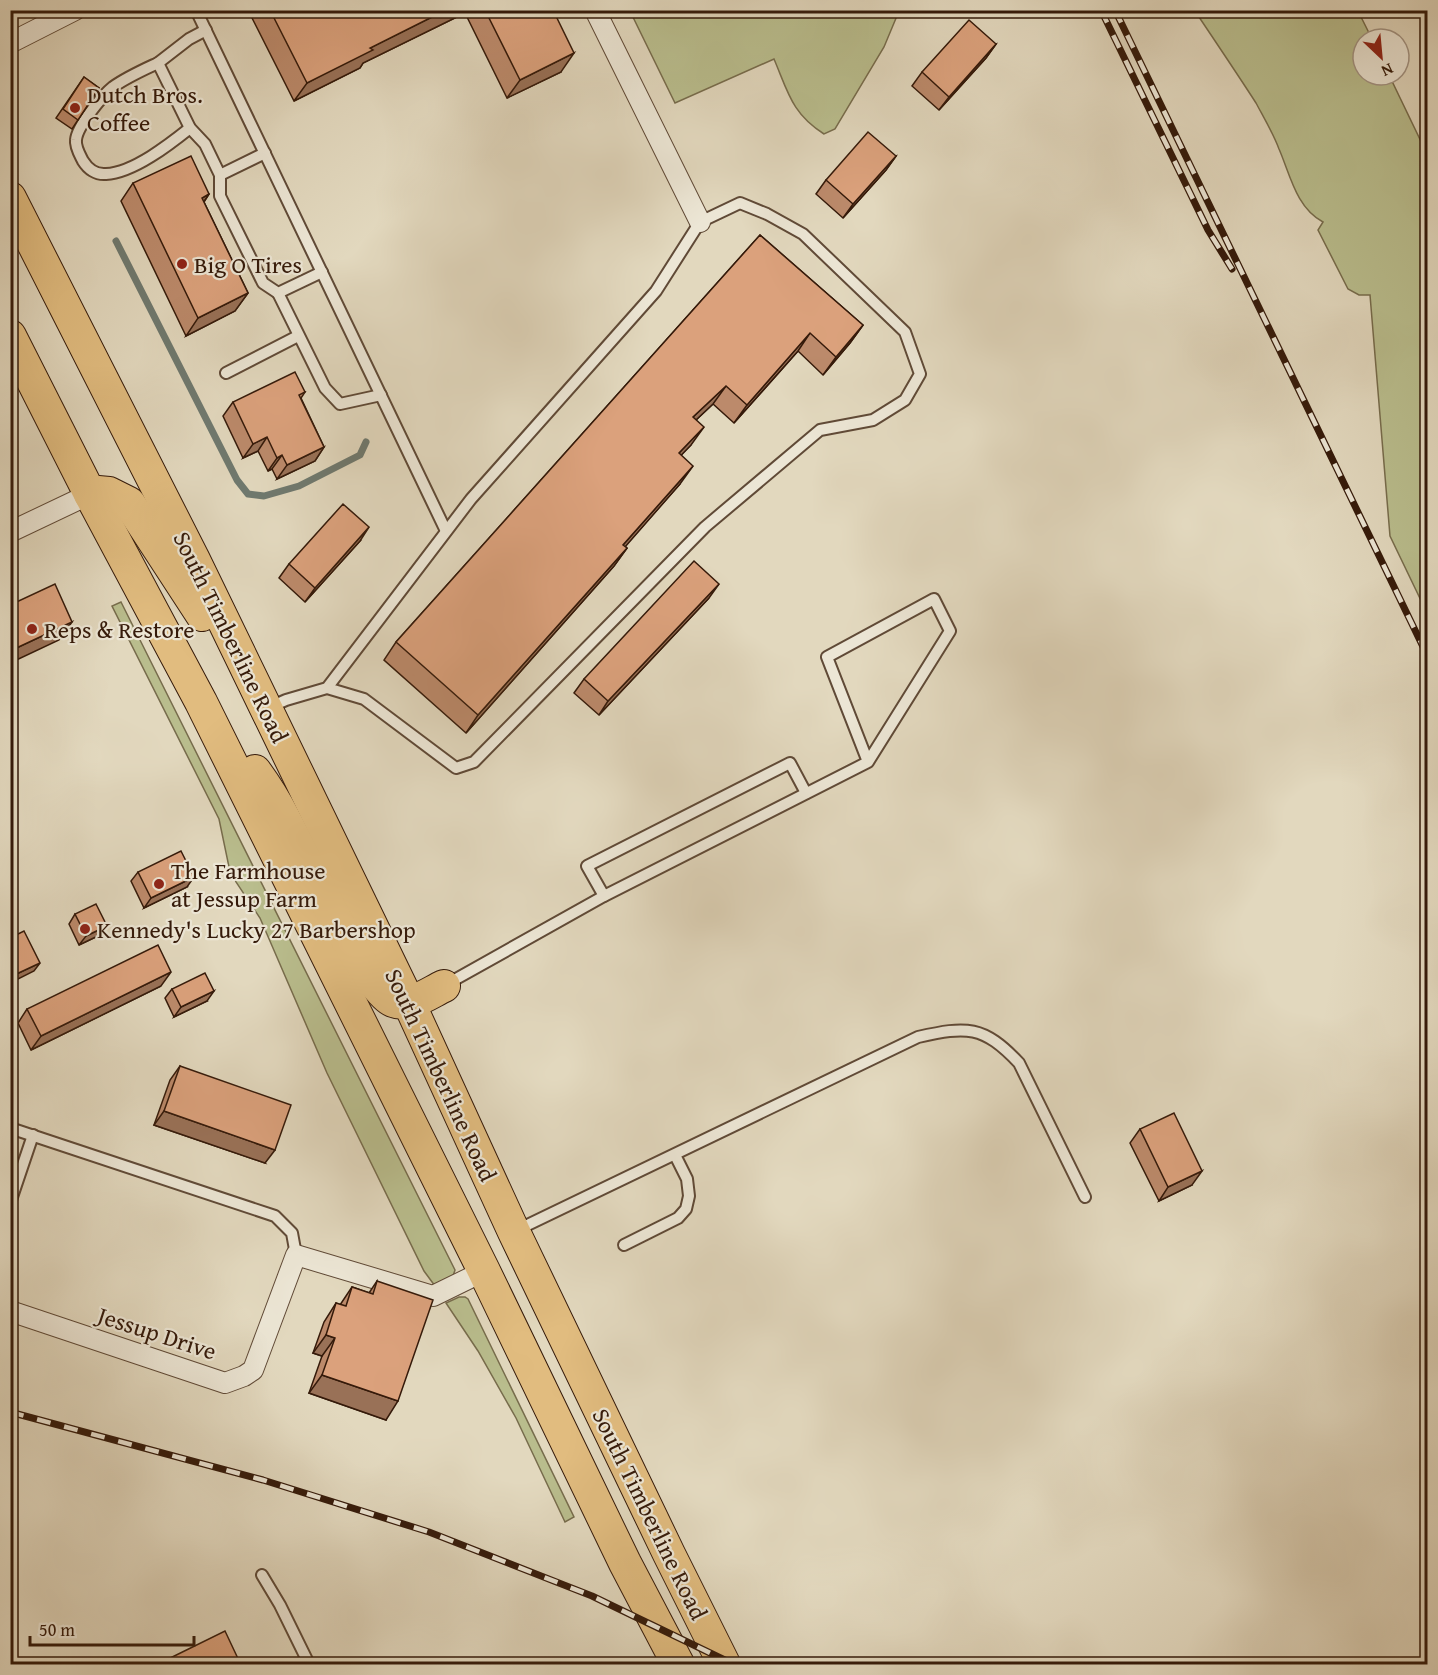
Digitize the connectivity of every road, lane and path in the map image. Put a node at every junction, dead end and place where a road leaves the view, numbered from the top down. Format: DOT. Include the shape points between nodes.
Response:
graph roads {
  1 [pos="75,10"];
  2 [pos="196,10"];
  3 [pos="595,10"];
  4 [pos="42,18"];
  5 [pos="206,30"];
  6 [pos="10,43"];
  7 [pos="158,63"];
  8 [pos="190,128"];
  9 [pos="265,153"];
  10 [pos="220,175"];
  11 [pos="10,198"];
  12 [pos="700,222"];
  13 [pos="322,273"];
  14 [pos="278,293"];
  15 [pos="10,336"];
  16 [pos="298,336"];
  17 [pos="226,373"];
  18 [pos="381,395"];
  19 [pos="90,494"];
  20 [pos="446,531"];
  21 [pos="10,532"];
  22 [pos="327,688"];
  23 [pos="201,702"];
  24 [pos="271,720"];
  25 [pos="868,762"];
  26 [pos="806,793"];
  27 [pos="604,896"];
  28 [pos="444,986"];
  29 [pos="409,1003"];
  30 [pos="10,1128"];
  31 [pos="33,1135"];
  32 [pos="675,1155"];
  33 [pos="1085,1197"];
  34 [pos="10,1203"];
  35 [pos="514,1232"];
  36 [pos="624,1245"];
  37 [pos="296,1255"];
  38 [pos="484,1271"];
  39 [pos="10,1311"];
  40 [pos="262,1575"];
  41 [pos="309,1665"];
  42 [pos="678,1665"];
  43 [pos="724,1665"];
  1 -- 4 [label="street"];
  2 -- 5 [label="lane"];
  3 -- 12 [label="street"];
  4 -- 6 [label="street"];
  5 -- 7 [label="lane"];
  5 -- 9 [label="lane"];
  7 -- 8 [label="lane"];
  7 -- 8 [label="lane" via="104,95 76,139 78,152 93,172 106,174 163,150"];
  8 -- 10 [label="lane" via="205,144"];
  9 -- 10 [label="lane"];
  9 -- 13 [label="lane"];
  10 -- 14 [label="lane" via="220,196 263,283"];
  11 -- 24 [label="main road, South Timberline Road"];
  12 -- 20 [label="lane" via="656,291"];
  12 -- 22 [label="lane" via="740,203 803,234 905,332 920,374 905,400 873,420 820,430 714,519 474,762 456,768 364,699"];
  13 -- 14 [label="lane"];
  13 -- 18 [label="lane"];
  14 -- 16 [label="lane"];
  15 -- 19 [label="main road, South Timberline Road"];
  16 -- 17 [label="lane"];
  16 -- 18 [label="lane" via="325,388 340,404"];
  18 -- 20 [label="lane"];
  19 -- 21 [label="street"];
  19 -- 23 [label="main road, South Timberline Road"];
  19 -- 24 [label="main road" via="109,493 129,503"];
  20 -- 22 [label="lane"];
  22 -- 24 [label="lane" via="286,699"];
  23 -- 29 [label="main road" via="228,731 271,795 376,987 393,1001"];
  23 -- 38 [label="main road, South Timberline Road"];
  24 -- 29 [label="main road, South Timberline Road"];
  25 -- 25 [label="lane" via="950,631 934,599 827,657"];
  25 -- 26 [label="lane"];
  26 -- 27 [label="lane"];
  26 -- 27 [label="lane" via="790,763 587,866"];
  27 -- 28 [label="lane"];
  28 -- 29 [label="main road"];
  29 -- 35 [label="main road, South Timberline Road"];
  30 -- 31 [label="lane"];
  31 -- 34 [label="lane"];
  31 -- 37 [label="lane" via="275,1216 292,1233"];
  32 -- 33 [label="lane" via="918,1037 963,1030 985,1034 1019,1063"];
  32 -- 35 [label="lane"];
  32 -- 36 [label="lane" via="687,1179 686,1209 678,1218"];
  35 -- 43 [label="main road, South Timberline Road"];
  37 -- 38 [label="street" via="433,1296"];
  37 -- 39 [label="street, Jessup Drive" via="253,1370 225,1383"];
  38 -- 42 [label="main road, South Timberline Road"];
  40 -- 41 [label="lane"];
}
